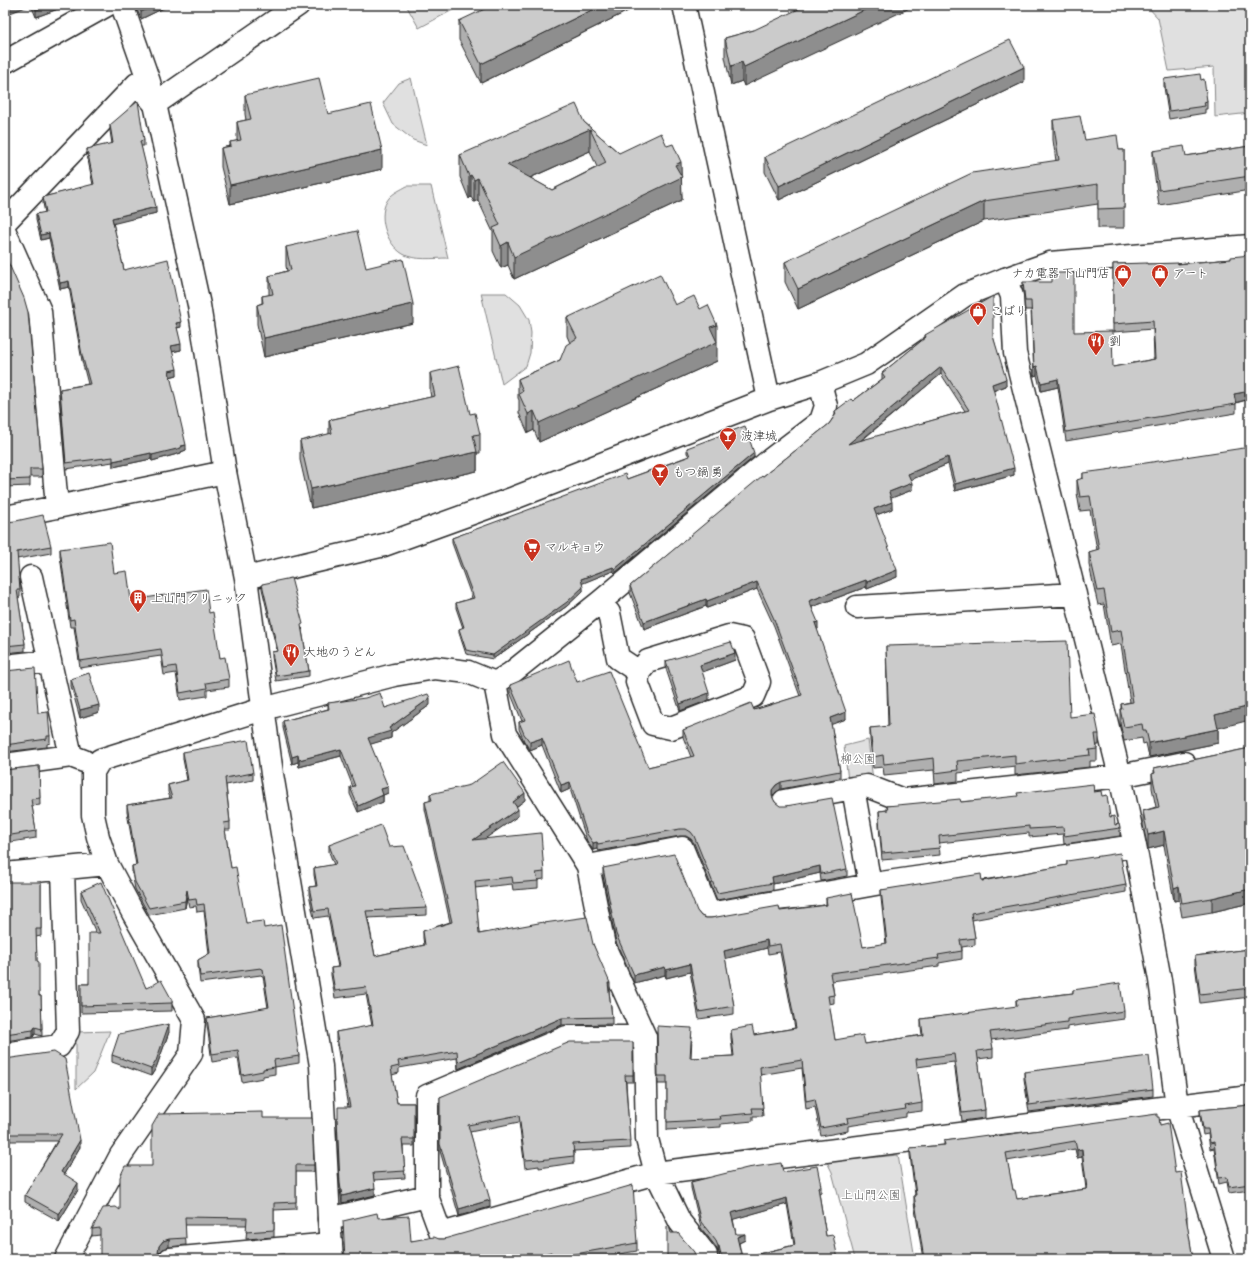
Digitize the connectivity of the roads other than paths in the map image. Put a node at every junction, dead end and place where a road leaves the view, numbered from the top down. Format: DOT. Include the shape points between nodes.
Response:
graph roads {
  1 [pos="107,5"];
  2 [pos="122,5"];
  3 [pos="298,5"];
  4 [pos="684,5"];
  5 [pos="5,62"];
  6 [pos="155,104"];
  7 [pos="5,222"];
  8 [pos="5,232"];
  9 [pos="1250,246"];
  10 [pos="1005,279"];
  11 [pos="820,383"];
  12 [pos="769,399"];
  13 [pos="225,472"];
  14 [pos="57,507"];
  15 [pos="5,517"];
  16 [pos="31,577"];
  17 [pos="246,578"];
  18 [pos="1075,594"];
  19 [pos="600,602"];
  20 [pos="857,607"];
  21 [pos="50,662"];
  22 [pos="5,666"];
  23 [pos="639,672"];
  24 [pos="494,683"];
  25 [pos="263,709"];
  26 [pos="71,756"];
  27 [pos="1204,759"];
  28 [pos="5,765"];
  29 [pos="97,766"];
  30 [pos="1120,776"];
  31 [pos="853,788"];
  32 [pos="784,801"];
  33 [pos="1135,846"];
  34 [pos="107,864"];
  35 [pos="588,866"];
  36 [pos="63,869"];
  37 [pos="5,874"];
  38 [pos="870,885"];
  39 [pos="646,1037"];
  40 [pos="5,1054"];
  41 [pos="1250,1097"];
  42 [pos="1177,1106"];
  43 [pos="656,1173"];
  44 [pos="427,1196"];
  45 [pos="329,1220"];
  46 [pos="331,1252"];
  47 [pos="66,1259"];
  48 [pos="170,1259"];
  49 [pos="706,1259"];
  50 [pos="1224,1259"];
  1 -- 5 [label="street"];
  2 -- 6 [label="street"];
  3 -- 6 [label="street"];
  4 -- 12 [label="street"];
  6 -- 7 [label="street" via="137,84"];
  6 -- 13 [label="street" via="199,305"];
  8 -- 14 [label="street" via="40,311"];
  9 -- 10 [label="street" via="1050,263"];
  10 -- 11 [label="street" via="965,295 866,364"];
  10 -- 18 [label="street" via="1012,296 1015,353"];
  11 -- 12 [label="street"];
  11 -- 19 [label="street" via="826,406 821,421 764,465"];
  12 -- 17 [label="street" via="514,498 384,545"];
  13 -- 14 [label="street"];
  13 -- 17 [label="street"];
  14 -- 15 [label="street"];
  16 -- 21 [label="street"];
  17 -- 25 [label="street"];
  18 -- 20 [label="street"];
  18 -- 30 [label="street"];
  19 -- 23 [label="street" via="609,613 618,658"];
  19 -- 24 [label="street" via="510,674"];
  21 -- 22 [label="street"];
  21 -- 26 [label="street"];
  23 -- 23 [label="street" via="648,661 729,636 743,639 759,682 753,696 671,728 653,724 637,682"];
  24 -- 25 [label="street" via="468,672 435,668 394,675"];
  24 -- 35 [label="street" via="505,734"];
  25 -- 29 [label="street" via="100,760"];
  25 -- 45 [label="street" via="321,1066"];
  26 -- 28 [label="street"];
  26 -- 29 [label="street"];
  27 -- 30 [label="street"];
  29 -- 34 [label="street" via="93,772 93,815"];
  30 -- 31 [label="street" via="903,800 867,786"];
  30 -- 33 [label="street"];
  31 -- 32 [label="street"];
  31 -- 38 [label="street"];
  33 -- 38 [label="street"];
  33 -- 42 [label="street" via="1160,980"];
  34 -- 36 [label="street"];
  34 -- 47 [label="street" via="194,1020 191,1054 121,1155"];
  35 -- 38 [label="street" via="682,848 709,914"];
  35 -- 39 [label="street" via="604,946"];
  36 -- 37 [label="street"];
  36 -- 40 [label="street" via="68,1031 59,1046"];
  39 -- 43 [label="street" via="647,1139"];
  39 -- 44 [label="street" via="567,1037 427,1096"];
  41 -- 42 [label="street"];
  42 -- 43 [label="street"];
  42 -- 50 [label="street"];
  43 -- 44 [label="street" via="440,1234"];
  43 -- 49 [label="street" via="680,1222 706,1255"];
  44 -- 45 [label="street"];
  45 -- 46 [label="street"];
  46 -- 48 [label="street"];
}
